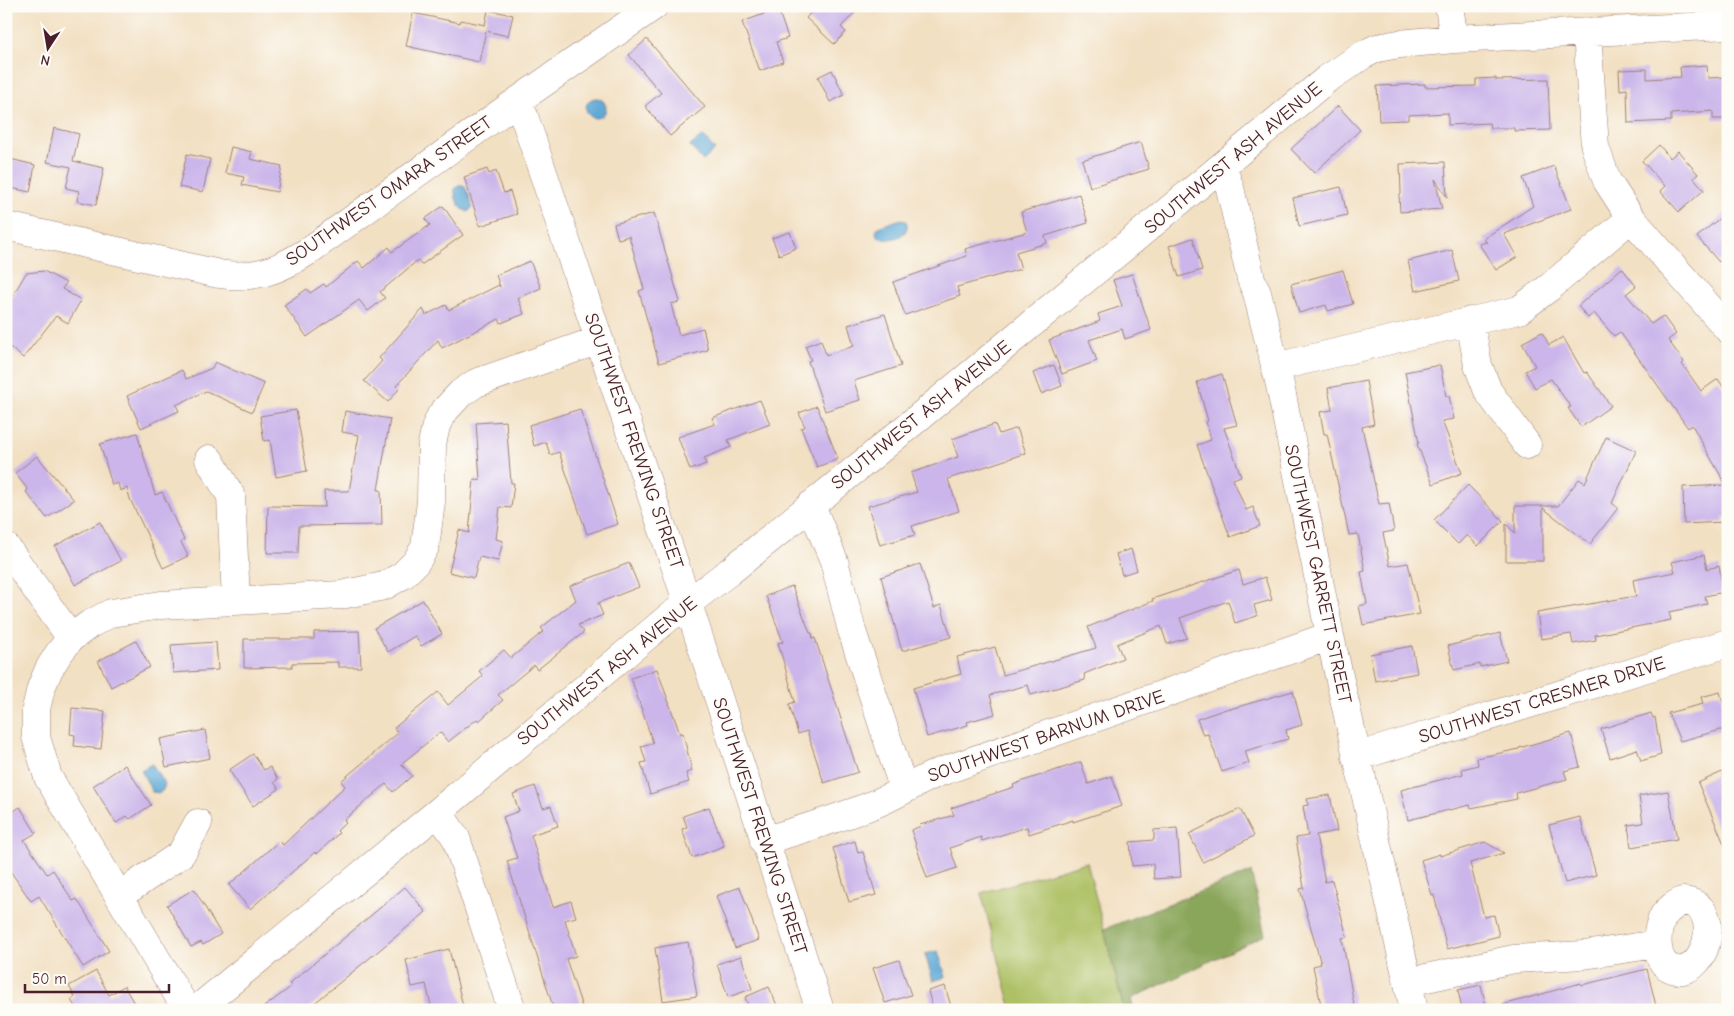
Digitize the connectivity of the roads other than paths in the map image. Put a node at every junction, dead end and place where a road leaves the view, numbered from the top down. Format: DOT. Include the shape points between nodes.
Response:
graph roads {
  1 [pos="654,6"];
  2 [pos="1449,6"];
  3 [pos="1728,25"];
  4 [pos="1587,33"];
  5 [pos="1454,38"];
  6 [pos="516,102"];
  7 [pos="1222,167"];
  8 [pos="1631,218"];
  9 [pos="6,226"];
  10 [pos="1470,321"];
  11 [pos="1728,329"];
  12 [pos="599,340"];
  13 [pos="1275,367"];
  14 [pos="1527,445"];
  15 [pos="209,459"];
  16 [pos="811,505"];
  17 [pos="6,547"];
  18 [pos="236,600"];
  19 [pos="688,604"];
  20 [pos="1330,636"];
  21 [pos="71,638"];
  22 [pos="1728,643"];
  23 [pos="1356,757"];
  24 [pos="904,790"];
  25 [pos="438,812"];
  26 [pos="198,823"];
  27 [pos="764,841"];
  28 [pos="118,896"];
  29 [pos="1657,944"];
  30 [pos="1408,982"];
  31 [pos="187,1010"];
  32 [pos="196,1010"];
  33 [pos="512,1010"];
  34 [pos="820,1010"];
  35 [pos="1414,1010"];
  1 -- 6 [label="street, SOUTHWEST OMARA STREET"];
  2 -- 5 [label="street"];
  3 -- 4 [label="street, SOUTHWEST ASH AVENUE"];
  4 -- 5 [label="street, SOUTHWEST ASH AVENUE"];
  4 -- 8 [label="street" via="1595,147 1607,181"];
  5 -- 7 [label="street, SOUTHWEST ASH AVENUE" via="1377,48 1363,55 1327,79"];
  6 -- 9 [label="street, SOUTHWEST OMARA STREET" via="307,252 257,275 219,274"];
  6 -- 12 [label="street, SOUTHWEST FREWING STREET" via="524,116"];
  7 -- 13 [label="street, SOUTHWEST GARRETT STREET"];
  7 -- 16 [label="street, SOUTHWEST ASH AVENUE"];
  8 -- 10 [label="street" via="1519,310"];
  8 -- 11 [label="street"];
  10 -- 13 [label="street"];
  10 -- 14 [label="street" via="1478,365 1488,391"];
  12 -- 18 [label="street" via="476,383 461,393 441,415 432,444 432,502 425,547 403,575 384,586 341,595"];
  12 -- 19 [label="street, SOUTHWEST FREWING STREET"];
  13 -- 20 [label="street, SOUTHWEST GARRETT STREET"];
  15 -- 18 [label="street" via="231,496"];
  16 -- 19 [label="street, SOUTHWEST ASH AVENUE"];
  16 -- 24 [label="street" via="834,561 852,631"];
  17 -- 21 [label="street"];
  18 -- 21 [label="street" via="162,604 111,613"];
  19 -- 25 [label="street, SOUTHWEST ASH AVENUE"];
  19 -- 27 [label="street, SOUTHWEST FREWING STREET"];
  20 -- 23 [label="street, SOUTHWEST GARRETT STREET"];
  20 -- 24 [label="street, SOUTHWEST BARNUM DRIVE" via="940,772"];
  21 -- 28 [label="street" via="49,668 41,688 36,710 36,737 48,777"];
  22 -- 23 [label="street, SOUTHWEST CRESMER DRIVE"];
  23 -- 30 [label="street, SOUTHWEST GARRETT STREET"];
  24 -- 27 [label="street, SOUTHWEST BARNUM DRIVE" via="867,807"];
  25 -- 32 [label="street, SOUTHWEST ASH AVENUE"];
  25 -- 33 [label="street" via="456,838"];
  26 -- 28 [label="street" via="181,854"];
  27 -- 34 [label="street, SOUTHWEST FREWING STREET"];
  28 -- 31 [label="street"];
  29 -- 30 [label="street" via="1584,955 1514,958"];
  30 -- 35 [label="street, SOUTHWEST GARRETT STREET"];
}
